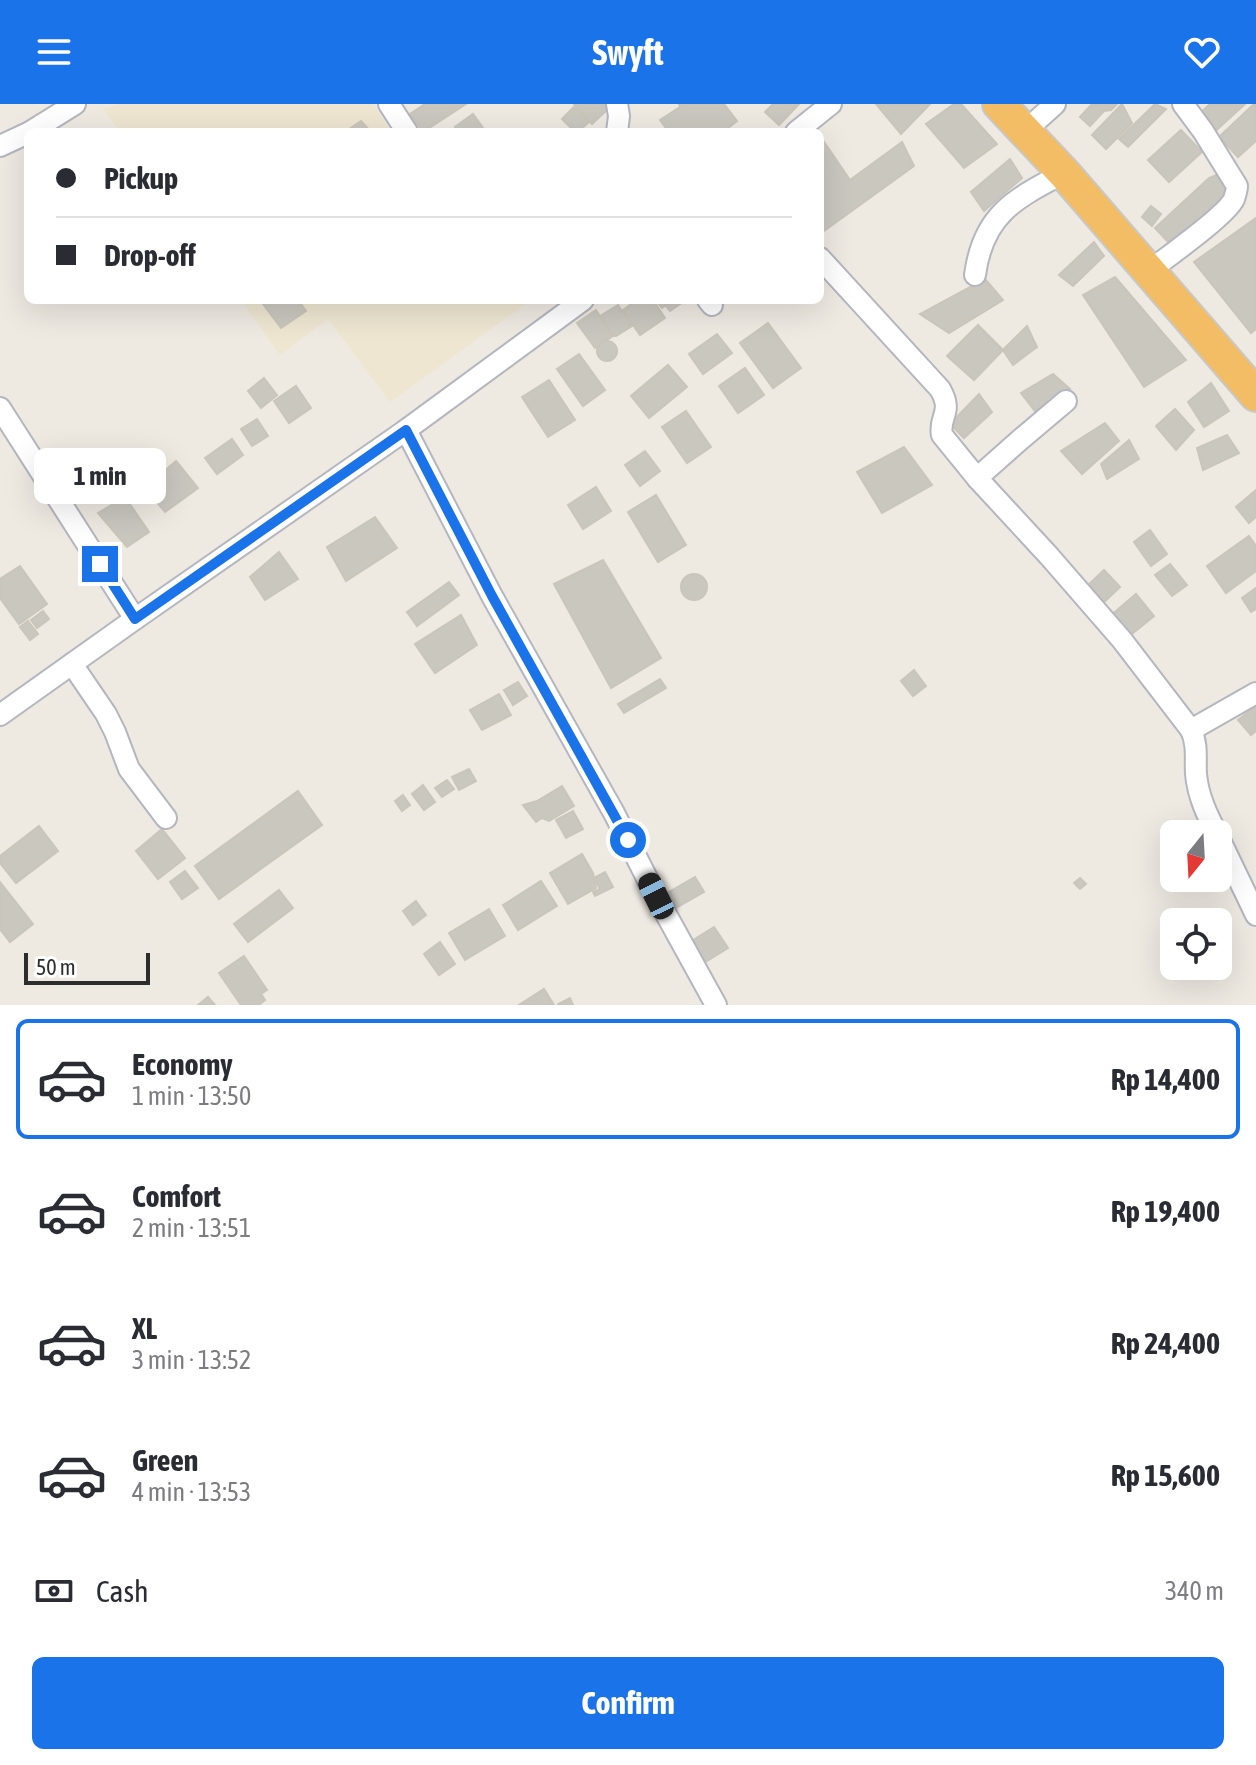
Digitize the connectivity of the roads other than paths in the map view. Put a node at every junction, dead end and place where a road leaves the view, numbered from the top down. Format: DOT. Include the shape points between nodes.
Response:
graph roads {
  1 [pos="75,104"];
  2 [pos="389,104"];
  3 [pos="617,104"];
  4 [pos="831,104"];
  5 [pos="999,104"];
  6 [pos="1055,104"];
  7 [pos="1183,104"];
  8 [pos="37,128"];
  9 [pos="404,128"];
  10 [pos="618,128"];
  11 [pos="801,128"];
  12 [pos="1025,131"];
  13 [pos="24,135"];
  14 [pos="0,146"];
  15 [pos="1064,173"];
  16 [pos="824,262"];
  17 [pos="1149,271"];
  18 [pos="975,275"];
  19 [pos="570,304"];
  20 [pos="1251,381"];
  21 [pos="1066,401"];
  22 [pos="0,408"];
  23 [pos="406,430"];
  24 [pos="977,478"];
  25 [pos="132,615"];
  26 [pos="72,664"];
  27 [pos="1256,693"];
  28 [pos="0,715"];
  29 [pos="1191,730"];
  30 [pos="166,818"];
  31 [pos="1211,820"];
  32 [pos="1232,864"];
  33 [pos="1256,915"];
  34 [pos="716,1005"];
  1 -- 8 [label="street"];
  2 -- 9 [label="street"];
  3 -- 10 [label="street"];
  4 -- 11 [label="street"];
  5 -- 12 [label="highway"];
  6 -- 12 [label="street"];
  7 -- 17 [label="street" via="1237,186 1236,194 1218,217"];
  12 -- 15 [label="highway"];
  13 -- 14 [label="street"];
  15 -- 17 [label="highway"];
  15 -- 18 [label="street" via="1025,193 997,218 981,246"];
  16 -- 24 [label="street" via="940,389 947,407 940,432"];
  17 -- 20 [label="highway"];
  19 -- 23 [label="street"];
  21 -- 24 [label="street"];
  22 -- 25 [label="street"];
  23 -- 25 [label="street"];
  23 -- 34 [label="street"];
  24 -- 29 [label="street" via="1122,640"];
  25 -- 26 [label="street"];
  26 -- 28 [label="street"];
  26 -- 30 [label="street" via="106,714 129,769"];
  27 -- 29 [label="street"];
  29 -- 31 [label="street" via="1199,794"];
  32 -- 33 [label="street"];
}
